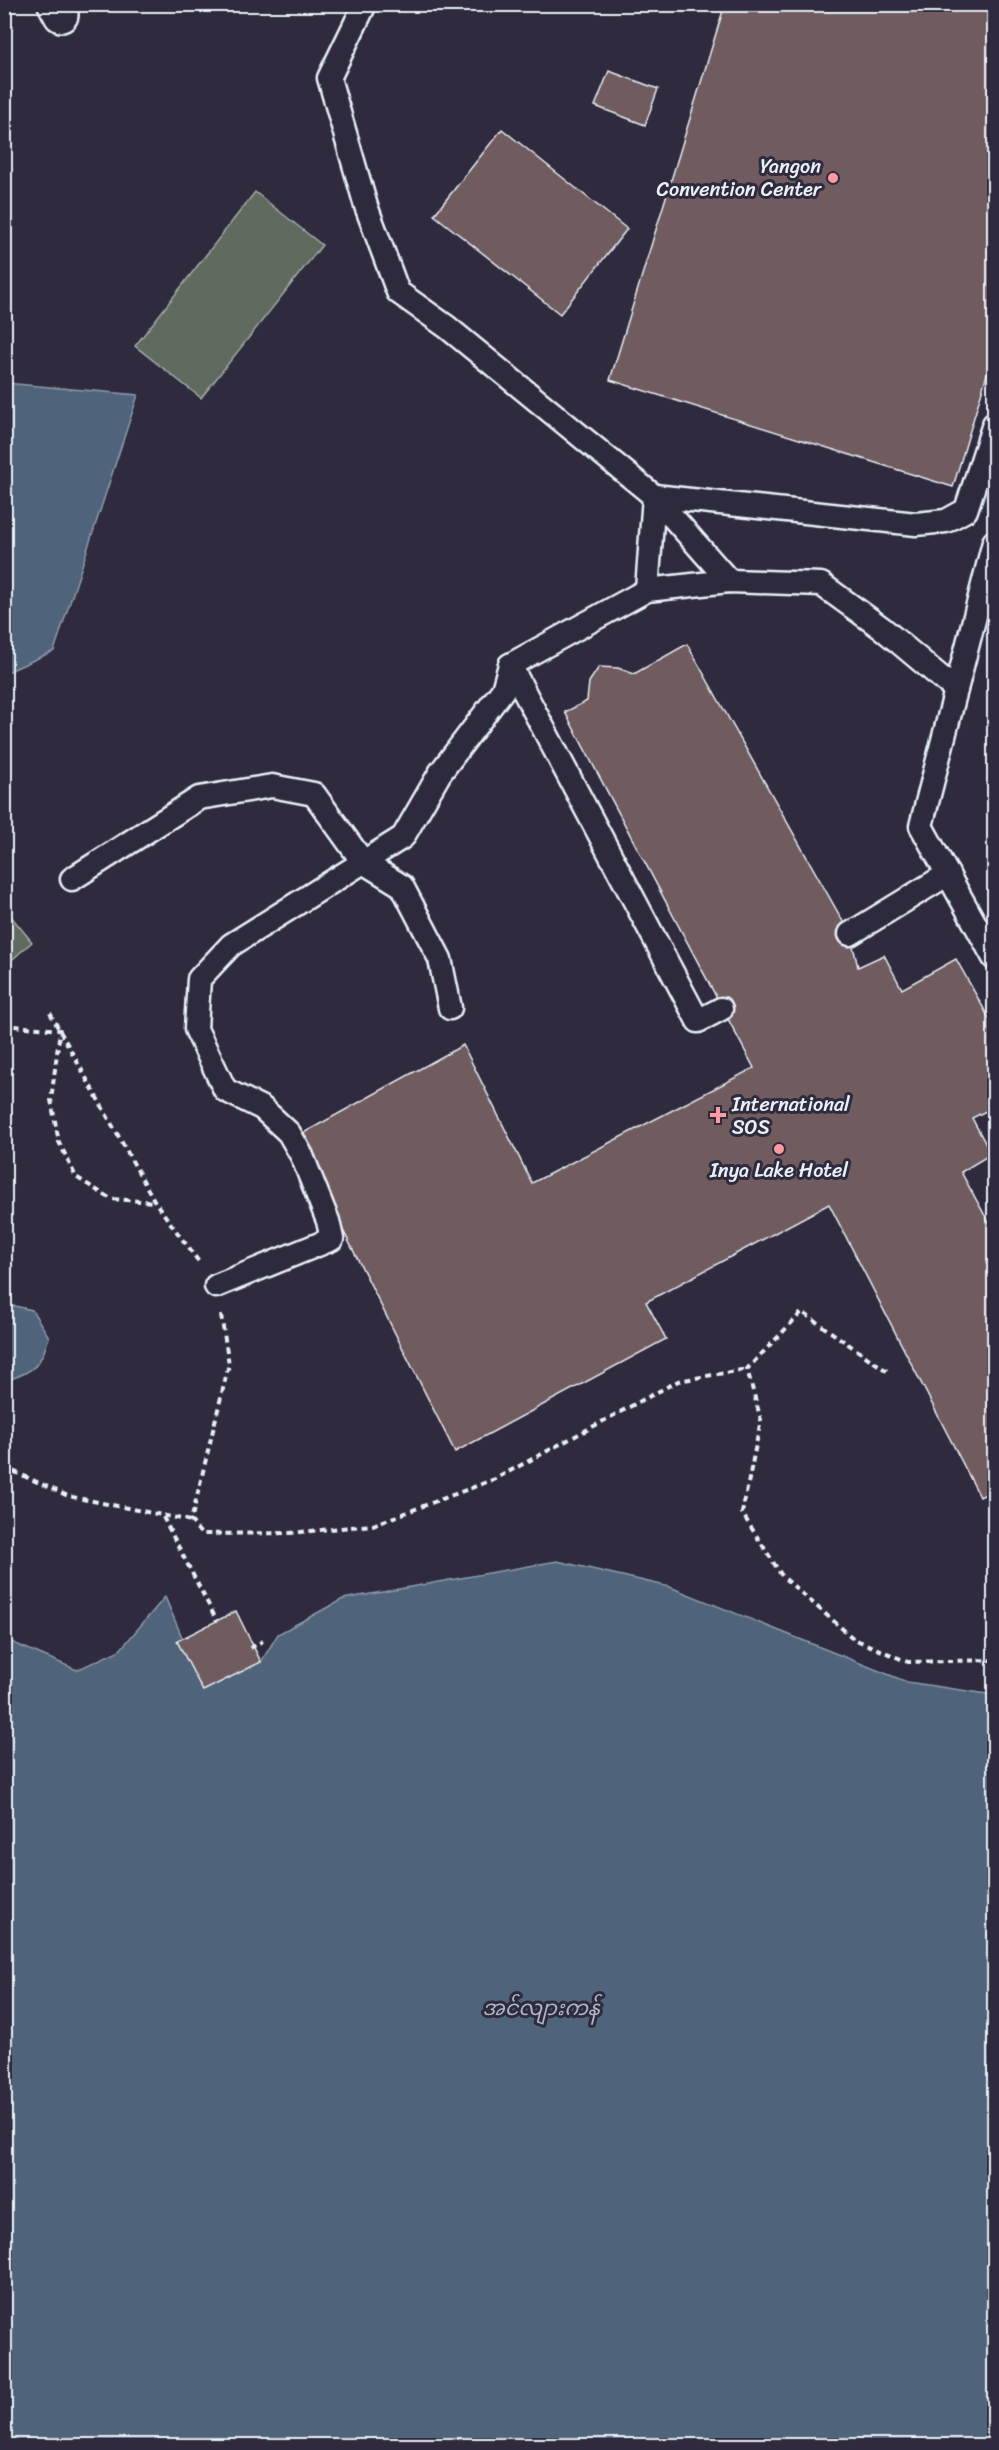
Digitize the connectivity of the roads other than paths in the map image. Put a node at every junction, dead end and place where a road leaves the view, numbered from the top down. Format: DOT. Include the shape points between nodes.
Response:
graph roads {
  1 [pos="365,4"];
  2 [pos="994,424"];
  3 [pos="654,496"];
  4 [pos="994,542"];
  5 [pos="729,581"];
  6 [pos="647,590"];
  7 [pos="510,665"];
  8 [pos="956,690"];
  9 [pos="363,862"];
  10 [pos="948,874"];
  11 [pos="72,879"];
  12 [pos="850,934"];
  13 [pos="994,958"];
  14 [pos="450,1008"];
  15 [pos="721,1009"];
  16 [pos="216,1286"];
  1 -- 3 [label="lane" via="329,78 366,206 398,292 447,327"];
  2 -- 3 [label="lane" via="966,510 946,521 916,524"];
  3 -- 5 [label="lane"];
  3 -- 6 [label="lane"];
  4 -- 8 [label="lane"];
  5 -- 6 [label="lane"];
  5 -- 8 [label="lane" via="821,584"];
  6 -- 7 [label="lane"];
  7 -- 9 [label="lane" via="503,690 440,773 403,837"];
  7 -- 15 [label="lane" via="698,1021"];
  8 -- 10 [label="lane" via="921,826"];
  9 -- 11 [label="lane" via="314,794 272,786 199,798"];
  9 -- 14 [label="lane" via="402,886 440,959"];
  9 -- 16 [label="lane" via="231,945 199,979 196,1029 225,1090 262,1108 289,1133 328,1221 332,1239"];
  10 -- 12 [label="lane"];
  10 -- 13 [label="lane"];
}
